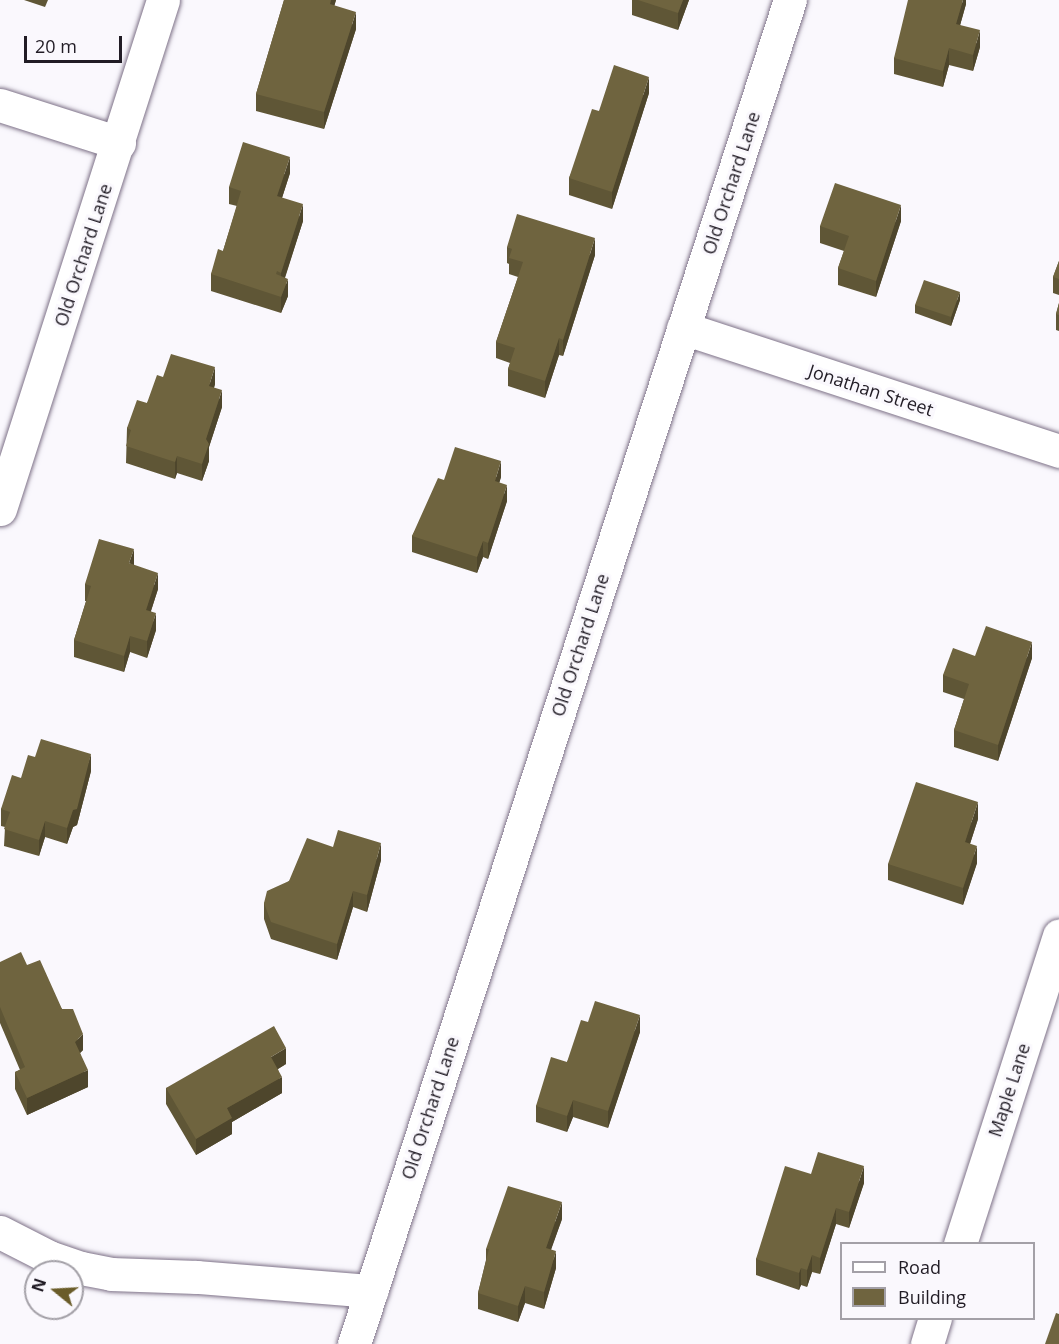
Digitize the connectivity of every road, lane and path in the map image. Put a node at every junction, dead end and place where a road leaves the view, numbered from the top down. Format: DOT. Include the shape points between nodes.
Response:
graph roads {
  1 [pos="163,0"];
  2 [pos="790,0"];
  3 [pos="0,105"];
  4 [pos="119,143"];
  5 [pos="683,328"];
  6 [pos="1059,451"];
  7 [pos="0,509"];
  8 [pos="1059,936"];
  9 [pos="0,1232"];
  10 [pos="961,1242"];
  11 [pos="371,1291"];
  12 [pos="934,1320"];
  13 [pos="354,1344"];
  14 [pos="927,1344"];
  1 -- 4 [label="street, Old Orchard Lane"];
  2 -- 5 [label="street, Old Orchard Lane"];
  3 -- 4 [label="street"];
  4 -- 7 [label="street, Old Orchard Lane"];
  5 -- 6 [label="street, Jonathan Street"];
  5 -- 11 [label="street, Old Orchard Lane"];
  8 -- 10 [label="street, Maple Lane"];
  9 -- 11 [label="street" via="49,1257 111,1274"];
  11 -- 13 [label="street, Old Orchard Lane"];
  12 -- 14 [label="street"];
}
